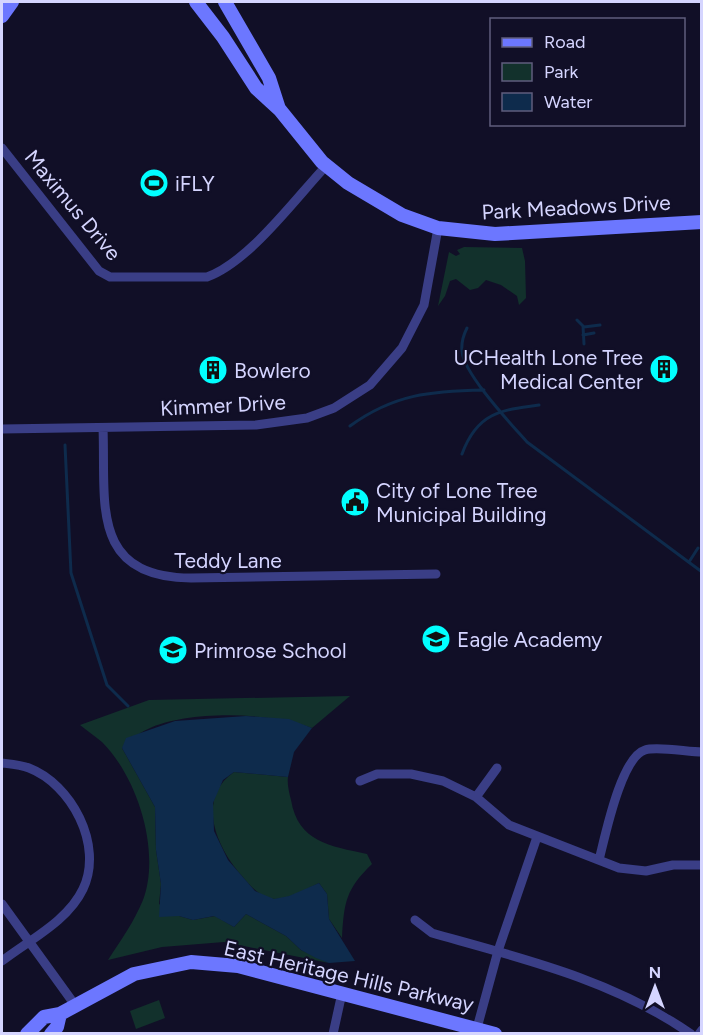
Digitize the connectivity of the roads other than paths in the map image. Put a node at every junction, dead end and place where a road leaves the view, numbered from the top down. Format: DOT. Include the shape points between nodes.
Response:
graph roads {
  1 [pos="12,2"];
  2 [pos="196,2"];
  3 [pos="204,2"];
  4 [pos="225,2"];
  5 [pos="2,16"];
  6 [pos="238,26"];
  7 [pos="223,37"];
  8 [pos="269,78"];
  9 [pos="280,110"];
  10 [pos="2,148"];
  11 [pos="326,166"];
  12 [pos="702,222"];
  13 [pos="438,228"];
  14 [pos="103,428"];
  15 [pos="2,429"];
  16 [pos="436,574"];
  17 [pos="702,752"];
  18 [pos="2,763"];
  19 [pos="497,768"];
  20 [pos="360,781"];
  21 [pos="476,797"];
  22 [pos="537,837"];
  23 [pos="599,860"];
  24 [pos="702,865"];
  25 [pos="2,904"];
  26 [pos="415,920"];
  27 [pos="28,941"];
  28 [pos="498,951"];
  29 [pos="2,961"];
  30 [pos="342,993"];
  31 [pos="75,1005"];
  32 [pos="60,1014"];
  33 [pos="477,1028"];
  34 [pos="702,1030"];
  35 [pos="27,1034"];
  36 [pos="51,1034"];
  37 [pos="333,1034"];
  38 [pos="495,1034"];
  39 [pos="691,1034"];
  40 [pos="699,1034"];
  1 -- 5 [label="main road"];
  2 -- 7 [label="main road, Park Meadows Drive"];
  3 -- 6 [label="main road" via="228,25"];
  4 -- 6 [label="main road, Park Meadows Drive"];
  6 -- 8 [label="main road, Park Meadows Drive"];
  7 -- 8 [label="main road" via="238,43 257,72"];
  7 -- 9 [label="main road, Park Meadows Drive" via="256,88"];
  8 -- 9 [label="main road, Park Meadows Drive"];
  9 -- 11 [label="main road, Park Meadows Drive"];
  10 -- 11 [label="street, Maximus Drive" via="99,272 110,277 207,277 220,273 255,242"];
  11 -- 13 [label="main road, Park Meadows Drive" via="376,202"];
  12 -- 13 [label="main road, Park Meadows Drive" via="495,234"];
  13 -- 14 [label="street, Kimmer Drive" via="421,314 386,370 350,400 284,423"];
  14 -- 15 [label="street, Kimmer Drive"];
  14 -- 16 [label="street, Teddy Lane" via="106,521 110,536 126,558 147,572 165,578"];
  17 -- 23 [label="street" via="645,750 632,759 611,812"];
  18 -- 27 [label="street" via="28,768 57,785 71,802 89,850 83,889 68,911"];
  19 -- 21 [label="street"];
  20 -- 21 [label="street" via="377,774 411,774 443,781"];
  21 -- 22 [label="street" via="509,825"];
  22 -- 23 [label="street"];
  22 -- 28 [label="street"];
  23 -- 24 [label="street" via="619,868 646,871 673,865"];
  25 -- 27 [label="street"];
  26 -- 28 [label="street" via="432,933"];
  27 -- 29 [label="street"];
  27 -- 31 [label="street"];
  28 -- 33 [label="street"];
  28 -- 39 [label="street" via="635,999"];
  30 -- 31 [label="main road, East Heritage Hills Parkway" via="238,966 191,962 134,974"];
  30 -- 33 [label="main road, East Heritage Hills Parkway"];
  30 -- 37 [label="street"];
  31 -- 32 [label="main road, East Heritage Hills Parkway"];
  32 -- 35 [label="main road, East Heritage Hills Parkway" via="44,1017"];
  32 -- 36 [label="main road"];
  33 -- 38 [label="main road, East Heritage Hills Parkway"];
  34 -- 40 [label="street"];
}
